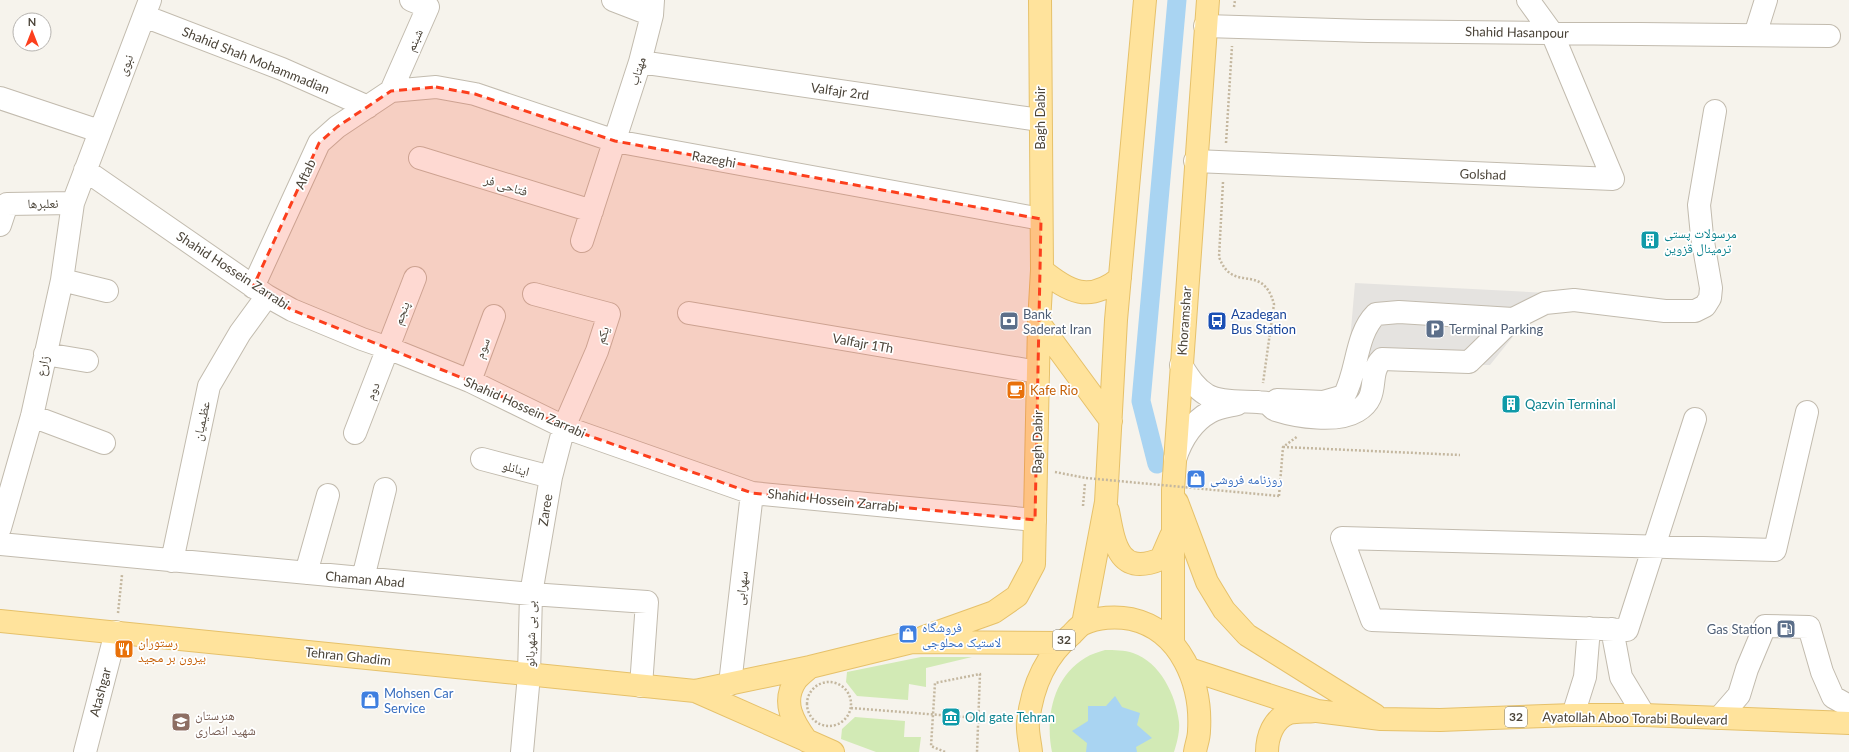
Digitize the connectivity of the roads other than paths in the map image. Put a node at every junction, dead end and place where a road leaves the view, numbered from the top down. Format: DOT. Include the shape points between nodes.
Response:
graph roads {
  1 [pos="411,0"];
  2 [pos="613,0"];
  3 [pos="1040,0"];
  4 [pos="1145,0"];
  5 [pos="1208,0"];
  6 [pos="1528,0"];
  7 [pos="1766,0"];
  8 [pos="147,8"];
  9 [pos="653,8"];
  10 [pos="1205,26"];
  11 [pos="1552,33"];
  12 [pos="1755,35"];
  13 [pos="1829,36"];
  14 [pos="640,62"];
  15 [pos="391,91"];
  16 [pos="0,98"];
  17 [pos="368,107"];
  18 [pos="1715,110"];
  19 [pos="1040,120"];
  20 [pos="99,131"];
  21 [pos="615,141"];
  22 [pos="420,158"];
  23 [pos="1195,161"];
  24 [pos="85,170"];
  25 [pos="73,203"];
  26 [pos="592,211"];
  27 [pos="1041,220"];
  28 [pos="0,222"];
  29 [pos="582,241"];
  30 [pos="1042,270"];
  31 [pos="415,278"];
  32 [pos="1120,278"];
  33 [pos="62,280"];
  34 [pos="107,291"];
  35 [pos="260,292"];
  36 [pos="534,294"];
  37 [pos="689,314"];
  38 [pos="494,316"];
  39 [pos="1513,319"];
  40 [pos="1039,323"];
  41 [pos="388,348"];
  42 [pos="45,354"];
  43 [pos="87,361"];
  44 [pos="1181,365"];
  45 [pos="1038,372"];
  46 [pos="470,381"];
  47 [pos="1264,403"];
  48 [pos="1807,412"];
  49 [pos="32,416"];
  50 [pos="1695,419"];
  51 [pos="1111,422"];
  52 [pos="564,427"];
  53 [pos="355,433"];
  54 [pos="104,443"];
  55 [pos="482,459"];
  56 [pos="1175,459"];
  57 [pos="551,477"];
  58 [pos="385,489"];
  59 [pos="1173,490"];
  60 [pos="752,493"];
  61 [pos="328,495"];
  62 [pos="1106,502"];
  63 [pos="1035,520"];
  64 [pos="0,528"];
  65 [pos="1173,532"];
  66 [pos="0,544"];
  67 [pos="1654,546"];
  68 [pos="172,561"];
  69 [pos="306,573"];
  70 [pos="363,578"];
  71 [pos="531,594"];
  72 [pos="0,620"];
  73 [pos="1083,624"];
  74 [pos="1589,628"];
  75 [pos="1612,629"];
  76 [pos="116,632"];
  77 [pos="912,642"];
  78 [pos="1173,642"];
  79 [pos="1061,643"];
  80 [pos="810,667"];
  81 [pos="1189,669"];
  82 [pos="530,675"];
  83 [pos="730,684"];
  84 [pos="641,686"];
  85 [pos="695,691"];
  86 [pos="1849,706"];
  87 [pos="1317,711"];
  88 [pos="1573,715"];
  89 [pos="1644,715"];
  90 [pos="1719,718"];
  91 [pos="1381,719"];
  92 [pos="1849,723"];
  93 [pos="807,741"];
  94 [pos="85,752"];
  95 [pos="522,752"];
  96 [pos="833,752"];
  97 [pos="1031,752"];
  98 [pos="1195,752"];
  99 [pos="1267,752"];
  1 -- 15 [label="street, شبنم" via="428,6"];
  2 -- 9 [label="street"];
  3 -- 19 [label="main road, Bagh Dabir"];
  4 -- 32 [label="main road"];
  5 -- 10 [label="main road, Khoramshar"];
  6 -- 11 [label="street"];
  7 -- 12 [label="street"];
  8 -- 17 [label="street, Shahid Shah Mohammadian"];
  8 -- 20 [label="street, نبوی"];
  9 -- 14 [label="street, مهتاب"];
  10 -- 11 [label="street, Shahid Hasanpour"];
  10 -- 23 [label="main road, Khoramshar"];
  11 -- 12 [label="street, Shahid Hasanpour"];
  11 -- 23 [label="street, Golshad" via="1612,179"];
  12 -- 13 [label="street, Shahid Hasanpour"];
  14 -- 19 [label="street, Valfajr 2rd"];
  14 -- 21 [label="street, مهتاب"];
  15 -- 17 [label="street, Aftab"];
  15 -- 21 [label="street, Razeghi" via="436,86 475,94"];
  16 -- 20 [label="street"];
  17 -- 35 [label="street, Aftab" via="337,127 319,143"];
  18 -- 39 [label="street" via="1699,205 1711,288 1710,298 1705,306 1695,311 1665,311 1574,300 1544,303"];
  19 -- 27 [label="main road, Bagh Dabir"];
  20 -- 24 [label="street, نعلبرها"];
  21 -- 26 [label="street"];
  21 -- 27 [label="street, Razeghi"];
  22 -- 26 [label="street, فتاحی فر"];
  23 -- 44 [label="main road, Khoramshar"];
  24 -- 25 [label="street, نعلبرها"];
  24 -- 35 [label="street, Shahid Hossein Zarrabi"];
  25 -- 28 [label="street, نعلبرها" via="7,204"];
  25 -- 33 [label="street, زارع"];
  26 -- 29 [label="street"];
  27 -- 30 [label="main road, Bagh Dabir"];
  30 -- 32 [label="main road" via="1066,288 1077,292 1100,291"];
  30 -- 40 [label="main road, Bagh Dabir"];
  31 -- 41 [label="street, پنجم"];
  32 -- 51 [label="main road"];
  33 -- 34 [label="street"];
  33 -- 42 [label="street, زارع"];
  35 -- 41 [label="street, Shahid Hossein Zarrabi" via="299,313"];
  35 -- 68 [label="street, عظیمیان" via="209,386"];
  36 -- 52 [label="street, یکم" via="609,314 597,351"];
  37 -- 45 [label="street, Valfajr 1Th"];
  38 -- 46 [label="street, سوم"];
  39 -- 47 [label="street" via="1469,362 1382,359 1377,364 1372,395 1366,404 1346,416 1309,417 1274,410"];
  39 -- 47 [label="street" via="1399,312 1376,314 1365,330 1344,396 1323,402 1276,400"];
  40 -- 45 [label="main road, Bagh Dabir"];
  40 -- 51 [label="main road"];
  41 -- 46 [label="street, Shahid Hossein Zarrabi"];
  41 -- 53 [label="street, دوم"];
  42 -- 43 [label="street"];
  42 -- 49 [label="street, زارع"];
  44 -- 47 [label="street" via="1193,383 1207,395 1216,399"];
  44 -- 56 [label="main road, Khoramshar"];
  45 -- 63 [label="main road, Bagh Dabir"];
  46 -- 52 [label="street, Shahid Hossein Zarrabi"];
  47 -- 56 [label="street" via="1246,403 1210,412 1193,426 1181,442"];
  48 -- 67 [label="street" via="1775,550"];
  49 -- 54 [label="street"];
  49 -- 64 [label="street, زارع"];
  50 -- 67 [label="street"];
  51 -- 62 [label="main road"];
  52 -- 57 [label="street, Zaree"];
  52 -- 60 [label="street, Shahid Hossein Zarrabi"];
  55 -- 57 [label="street, اینانلو"];
  56 -- 59 [label="main road, Khoramshar"];
  57 -- 71 [label="street, Zaree"];
  58 -- 70 [label="street"];
  59 -- 65 [label="main road, Khoramshar"];
  59 -- 91 [label="main road" via="1208,582 1224,610 1247,635"];
  60 -- 63 [label="street, Shahid Hossein Zarrabi"];
  60 -- 83 [label="street, سهرابی"];
  61 -- 69 [label="street"];
  62 -- 65 [label="main road" via="1113,540 1120,554 1132,563 1148,564 1161,559"];
  62 -- 73 [label="main road"];
  63 -- 77 [label="main road, Bagh Dabir" via="1034,564 1016,596 994,612"];
  65 -- 78 [label="main road, Khoramshar"];
  66 -- 68 [label="street, Chaman Abad"];
  67 -- 74 [label="street" via="1342,538 1372,620"];
  67 -- 75 [label="street" via="1627,630"];
  68 -- 69 [label="street, Chaman Abad"];
  69 -- 70 [label="street, Chaman Abad"];
  70 -- 71 [label="street, Chaman Abad"];
  71 -- 82 [label="street, بی بی شهربانو"];
  71 -- 84 [label="street, Chaman Abad" via="647,602"];
  72 -- 76 [label="main road, Tehran Ghadim"];
  73 -- 78 [label="main road, 32" via="1102,618 1121,617 1140,621 1158,630"];
  73 -- 79 [label="main road, 32"];
  74 -- 75 [label="street"];
  74 -- 88 [label="street" via="1585,677"];
  75 -- 89 [label="street" via="1621,677"];
  76 -- 82 [label="main road, Tehran Ghadim"];
  76 -- 94 [label="street, Atashgar"];
  77 -- 79 [label="main road"];
  77 -- 80 [label="main road"];
  78 -- 81 [label="main road, 32"];
  79 -- 97 [label="main road, 32" via="1044,667 1033,694 1028,723"];
  80 -- 83 [label="main road"];
  80 -- 93 [label="main road" via="796,679 790,695 790,709 795,725"];
  81 -- 87 [label="main road, Ayatollah Aboo Torabi Boulevard / 32"];
  81 -- 98 [label="main road, 32" via="1198,700 1199,732"];
  82 -- 84 [label="main road, Tehran Ghadim"];
  82 -- 95 [label="street, بی بی شهربانو"];
  83 -- 85 [label="main road"];
  84 -- 85 [label="main road, Tehran Ghadim"];
  85 -- 93 [label="main road"];
  86 -- 90 [label="street" via="1833,697 1822,672 1809,627 1764,626 1739,695"];
  87 -- 91 [label="main road, Ayatollah Aboo Torabi Boulevard / 32"];
  87 -- 99 [label="main road" via="1289,714 1281,719 1269,734"];
  88 -- 89 [label="main road, Ayatollah Aboo Torabi Boulevard / 32"];
  88 -- 91 [label="main road, Ayatollah Aboo Torabi Boulevard / 32" via="1440,720"];
  89 -- 90 [label="main road, Ayatollah Aboo Torabi Boulevard / 32"];
  90 -- 92 [label="main road, Ayatollah Aboo Torabi Boulevard / 32"];
  93 -- 96 [label="main road"];
}
